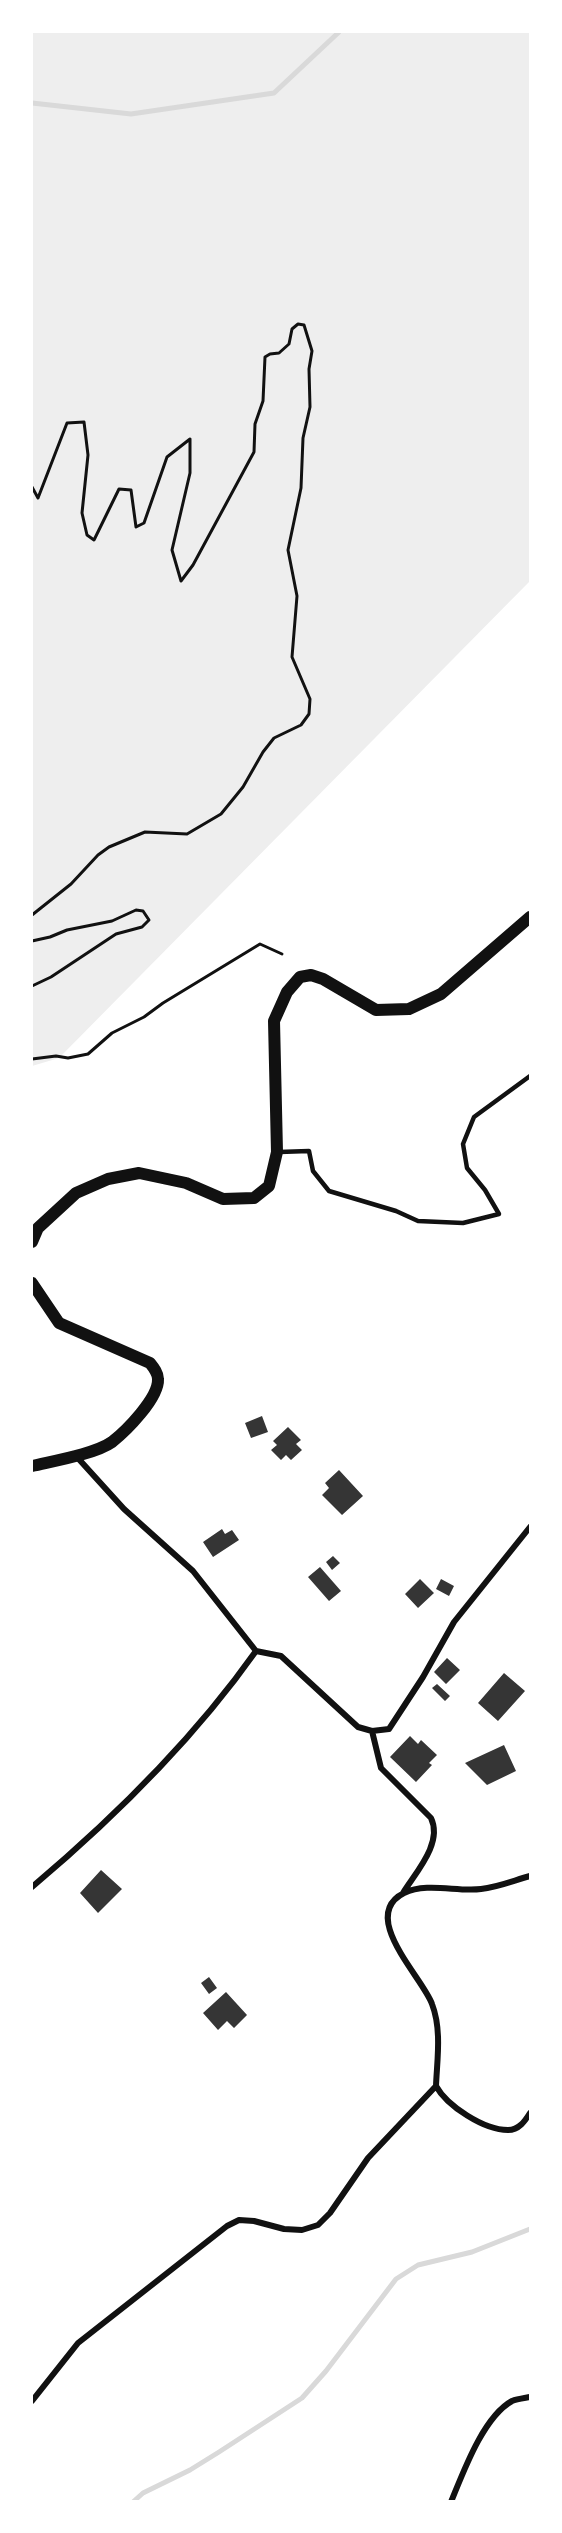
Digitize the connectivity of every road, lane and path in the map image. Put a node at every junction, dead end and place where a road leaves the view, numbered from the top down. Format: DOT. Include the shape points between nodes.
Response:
graph roads {
  1 [pos="32,487"];
  2 [pos="32,915"];
  3 [pos="531,917"];
  4 [pos="32,941"];
  5 [pos="282,954"];
  6 [pos="32,986"];
  7 [pos="32,1059"];
  8 [pos="531,1076"];
  9 [pos="277,1152"];
  10 [pos="32,1242"];
  11 [pos="32,1283"];
  12 [pos="75,1456"];
  13 [pos="32,1467"];
  14 [pos="531,1527"];
  15 [pos="256,1651"];
  16 [pos="372,1731"];
  17 [pos="531,1876"];
  18 [pos="32,1887"];
  19 [pos="403,1893"];
  20 [pos="435,2086"];
  21 [pos="531,2113"];
  22 [pos="531,2397"];
  23 [pos="32,2401"];
  24 [pos="451,2502"];
  1 -- 2 [label="path" via="38,498 67,423 84,422 88,455 82,513 87,535 94,540 119,489 131,490 136,527 144,523 167,457 190,439 190,473 172,550 182,581 254,452 255,424 263,401 265,357 290,344 292,328 304,325 312,351 310,407 303,438 301,489 288,550 297,596 292,657 310,699 309,714 301,725 274,738 221,814 187,834 145,832 109,847"];
  3 -- 9 [label="main road" via="441,994 409,1009 376,1010 323,979 300,977 287,992 274,1021"];
  4 -- 6 [label="path" via="112,921 136,910 143,911 149,920 142,927 116,934"];
  5 -- 7 [label="path" via="260,944 112,1034 88,1054"];
  8 -- 9 [label="lane" via="474,1117 463,1144 467,1168 499,1214 463,1223 418,1221 329,1191 313,1171 309,1151"];
  9 -- 10 [label="main road" via="269,1186 254,1198 223,1199 186,1183 139,1173 108,1179 76,1193 39,1228"];
  11 -- 12 [label="main road" via="59,1323 150,1363 156,1371 155,1392 145,1409 111,1443"];
  12 -- 13 [label="main road"];
  12 -- 15 [label="street" via="124,1509 193,1571"];
  14 -- 16 [label="street" via="454,1622 389,1729"];
  15 -- 16 [label="street" via="281,1656 358,1727"];
  15 -- 18 [label="street" via="224,1695 166,1760 90,1837"];
  16 -- 19 [label="street" via="381,1768 434,1825 434,1840"];
  17 -- 19 [label="street" via="482,1889 417,1889"];
  19 -- 20 [label="street" via="392,1903 390,1934 432,2003 438,2035"];
  20 -- 21 [label="street" via="452,2107 488,2125 509,2130 521,2125"];
  20 -- 23 [label="street" via="368,2158 330,2214 318,2225 302,2230 284,2229 239,2220 227,2226 78,2343"];
  22 -- 24 [label="street" via="512,2401 496,2417 473,2448"];
}
